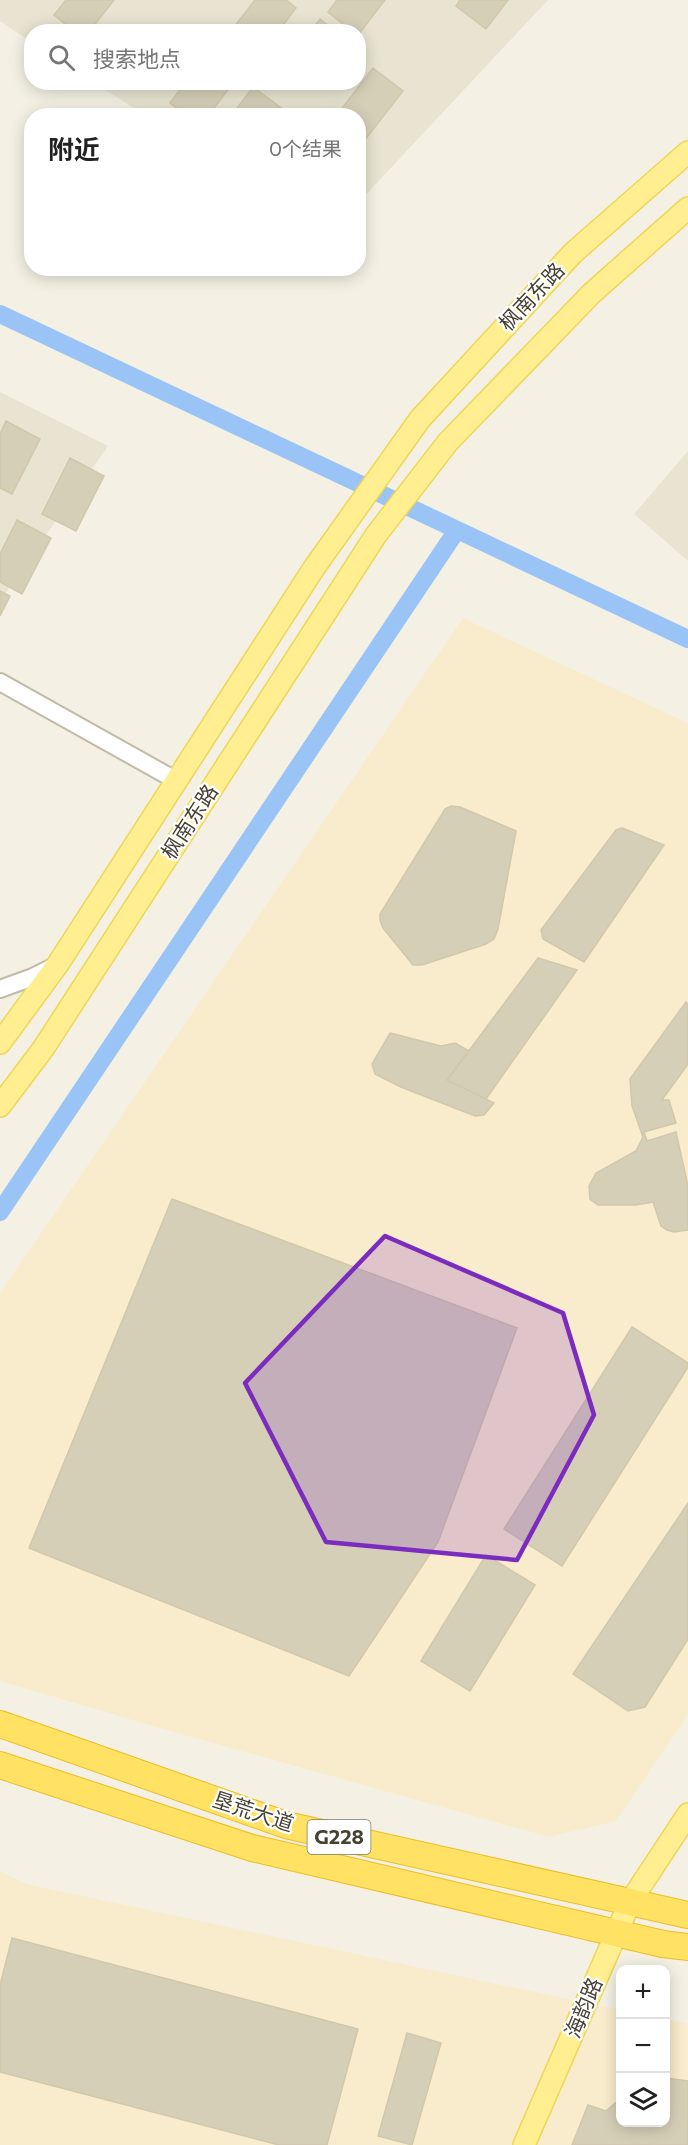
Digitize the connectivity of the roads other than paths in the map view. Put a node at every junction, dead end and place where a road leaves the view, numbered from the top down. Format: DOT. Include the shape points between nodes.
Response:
graph roads {
  1 [pos="688,152"];
  2 [pos="688,208"];
  3 [pos="0,682"];
  4 [pos="177,781"];
  5 [pos="58,964"];
  6 [pos="0,989"];
  7 [pos="0,1043"];
  8 [pos="0,1106"];
  9 [pos="0,1724"];
  10 [pos="0,1765"];
  11 [pos="688,1814"];
  12 [pos="630,1902"];
  13 [pos="688,1914"];
  14 [pos="617,1932"];
  15 [pos="688,1947"];
  16 [pos="524,2145"];
  1 -- 4 [label="main road, 枫南东路" via="573,253 420,419 315,568"];
  2 -- 8 [label="main road, 枫南东路" via="592,293 448,442 425,471 376,535 43,1049"];
  3 -- 4 [label="street"];
  4 -- 5 [label="main road, 枫南东路"];
  5 -- 6 [label="street"];
  5 -- 7 [label="main road, 枫南东路"];
  9 -- 12 [label="highway, 垦荒大道 / G228" via="286,1825"];
  10 -- 14 [label="highway, 垦荒大道 / G228" via="252,1848"];
  11 -- 12 [label="main road, 海韵路"];
  12 -- 13 [label="highway, 垦荒大道 / G228"];
  12 -- 14 [label="main road, 海韵路"];
  14 -- 15 [label="highway, 垦荒大道 / G228"];
  14 -- 16 [label="main road, 海韵路"];
}
